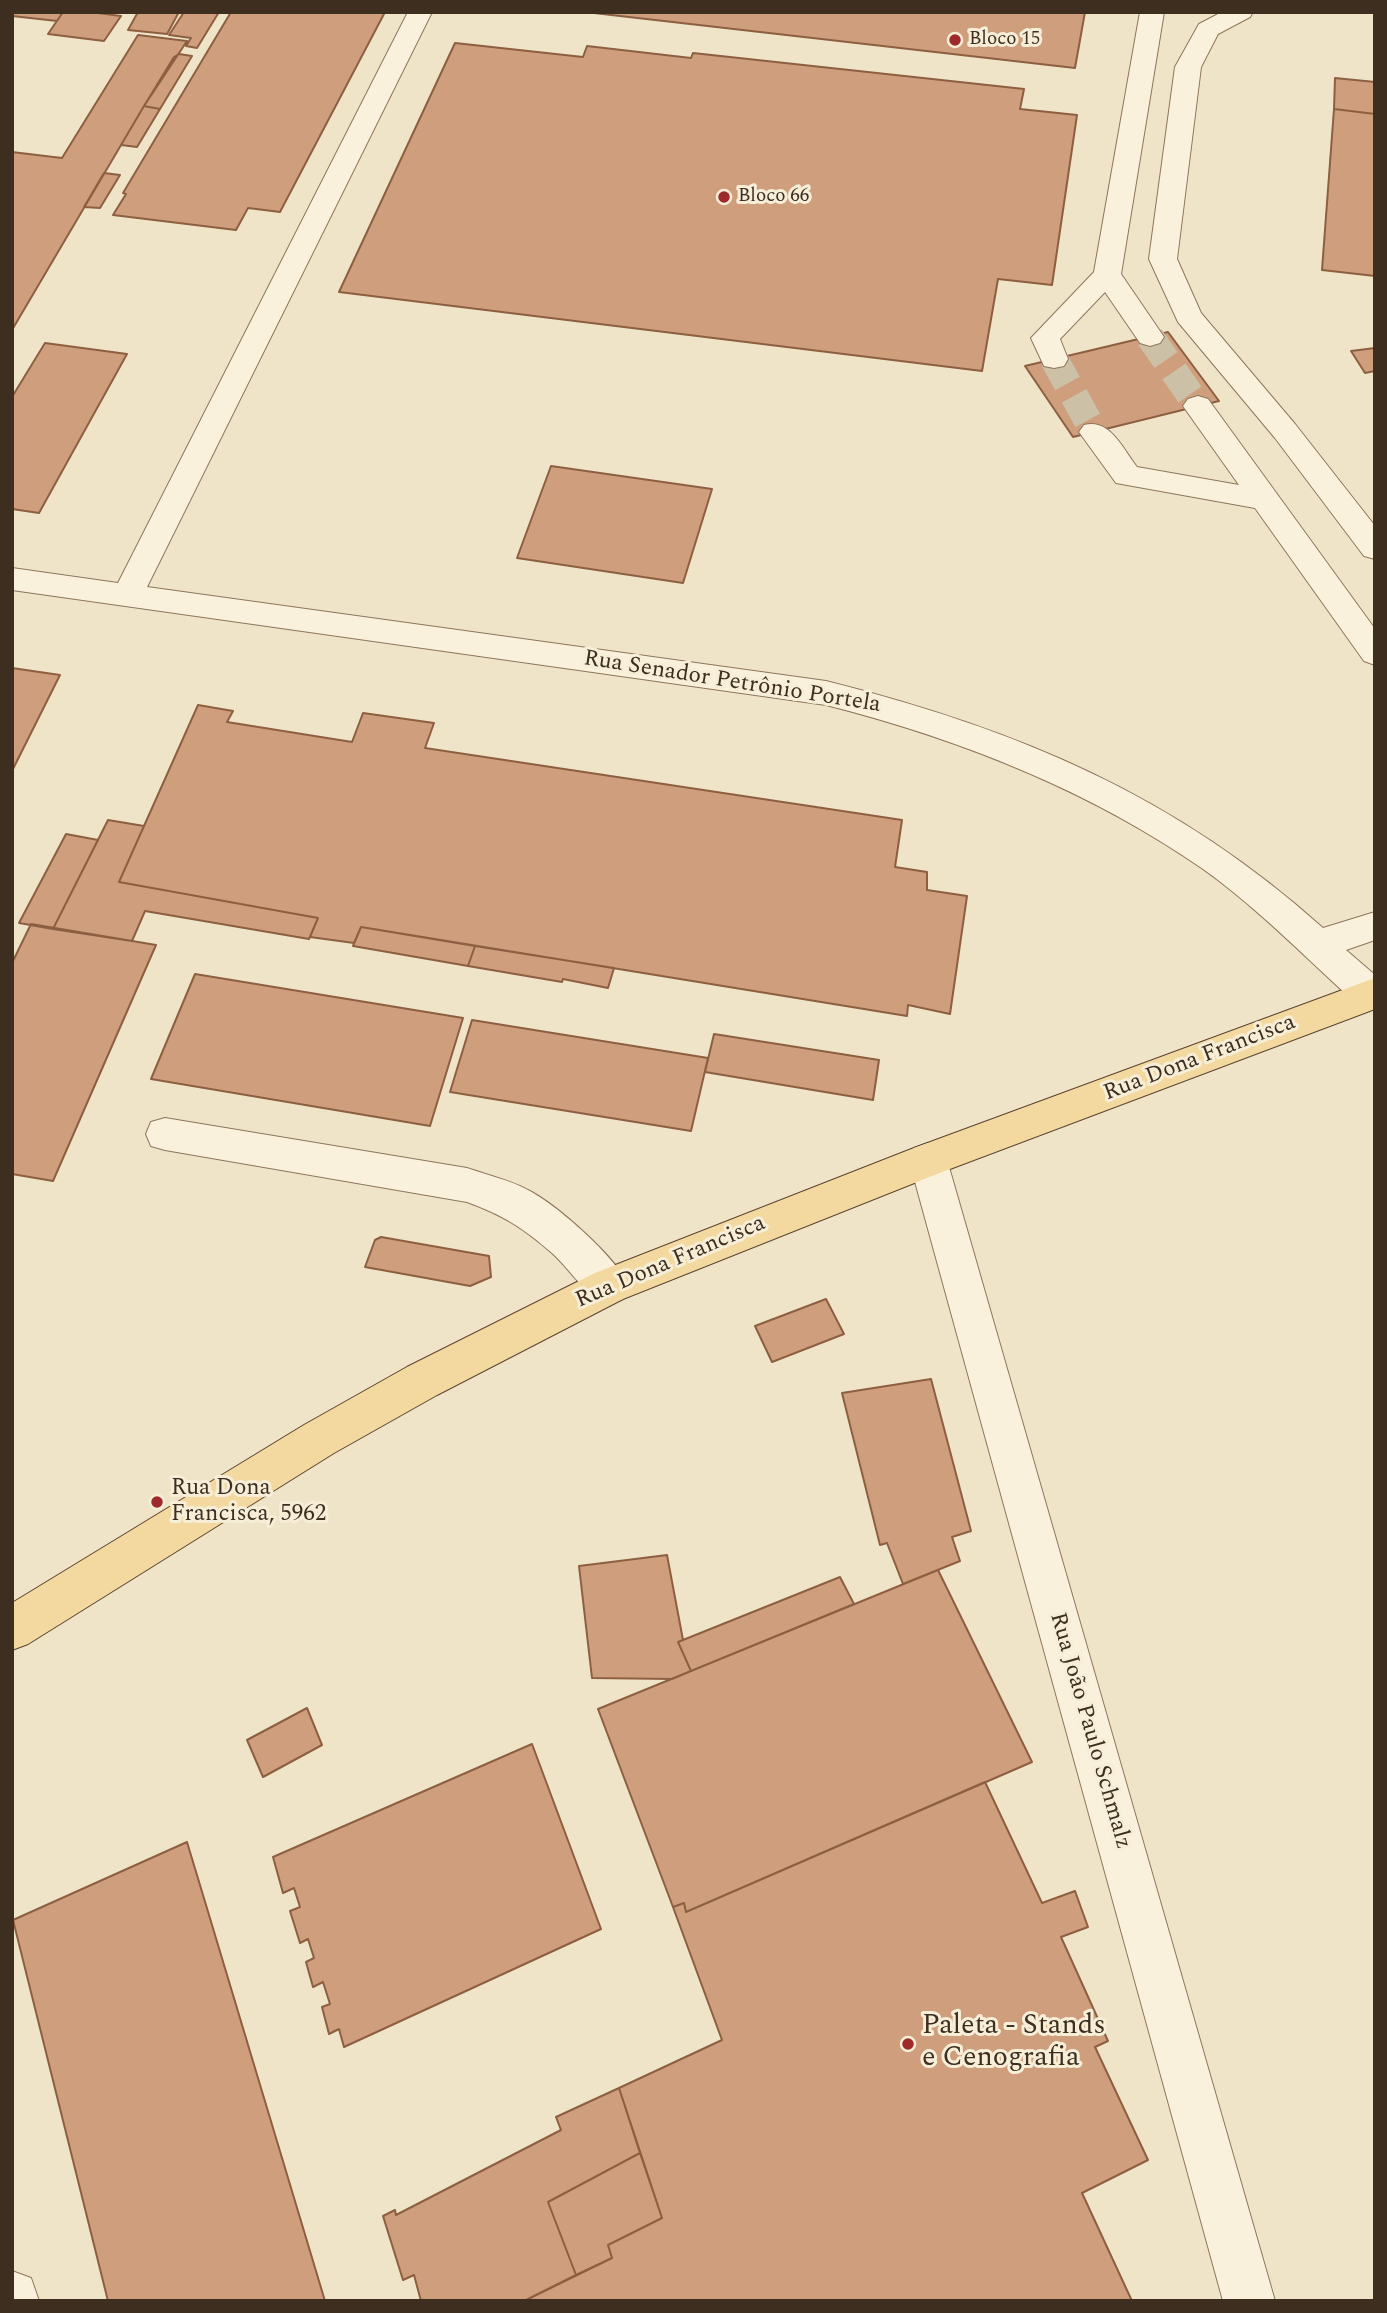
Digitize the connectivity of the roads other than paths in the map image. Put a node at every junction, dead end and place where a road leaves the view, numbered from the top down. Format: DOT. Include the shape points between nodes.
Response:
graph roads {
  1 [pos="420,12"];
  2 [pos="1152,12"];
  3 [pos="1241,12"];
  4 [pos="1107,274"];
  5 [pos="1150,337"];
  6 [pos="1054,359"];
  7 [pos="1198,406"];
  8 [pos="1094,432"];
  9 [pos="1267,500"];
  10 [pos="1375,548"];
  11 [pos="12,579"];
  12 [pos="127,595"];
  13 [pos="1375,653"];
  14 [pos="1375,926"];
  15 [pos="1316,945"];
  16 [pos="1373,994"];
  17 [pos="165,1133"];
  18 [pos="928,1160"];
  19 [pos="609,1286"];
  20 [pos="12,1628"];
  21 [pos="1249,2301"];
  1 -- 12 [label="street"];
  2 -- 4 [label="street"];
  3 -- 10 [label="street" via="1208,29 1188,66 1163,259 1188,316"];
  4 -- 5 [label="street"];
  4 -- 6 [label="street" via="1045,338"];
  7 -- 9 [label="street"];
  8 -- 9 [label="street" via="1127,476"];
  9 -- 13 [label="street"];
  11 -- 12 [label="street, Rua Senador Petrônio Portela"];
  12 -- 15 [label="street, Rua Senador Petrônio Portela" via="826,693 894,708 967,733 1094,787 1215,860"];
  14 -- 15 [label="street"];
  15 -- 16 [label="street, Rua Senador Petrônio Portela"];
  16 -- 18 [label="main road, Rua Dona Francisca"];
  17 -- 19 [label="street" via="467,1185 514,1202 567,1242"];
  18 -- 19 [label="main road, Rua Dona Francisca"];
  18 -- 21 [label="street, Rua João Paulo Schmalz"];
  19 -- 20 [label="main road, Rua Dona Francisca" via="434,1374 318,1439"];
}
